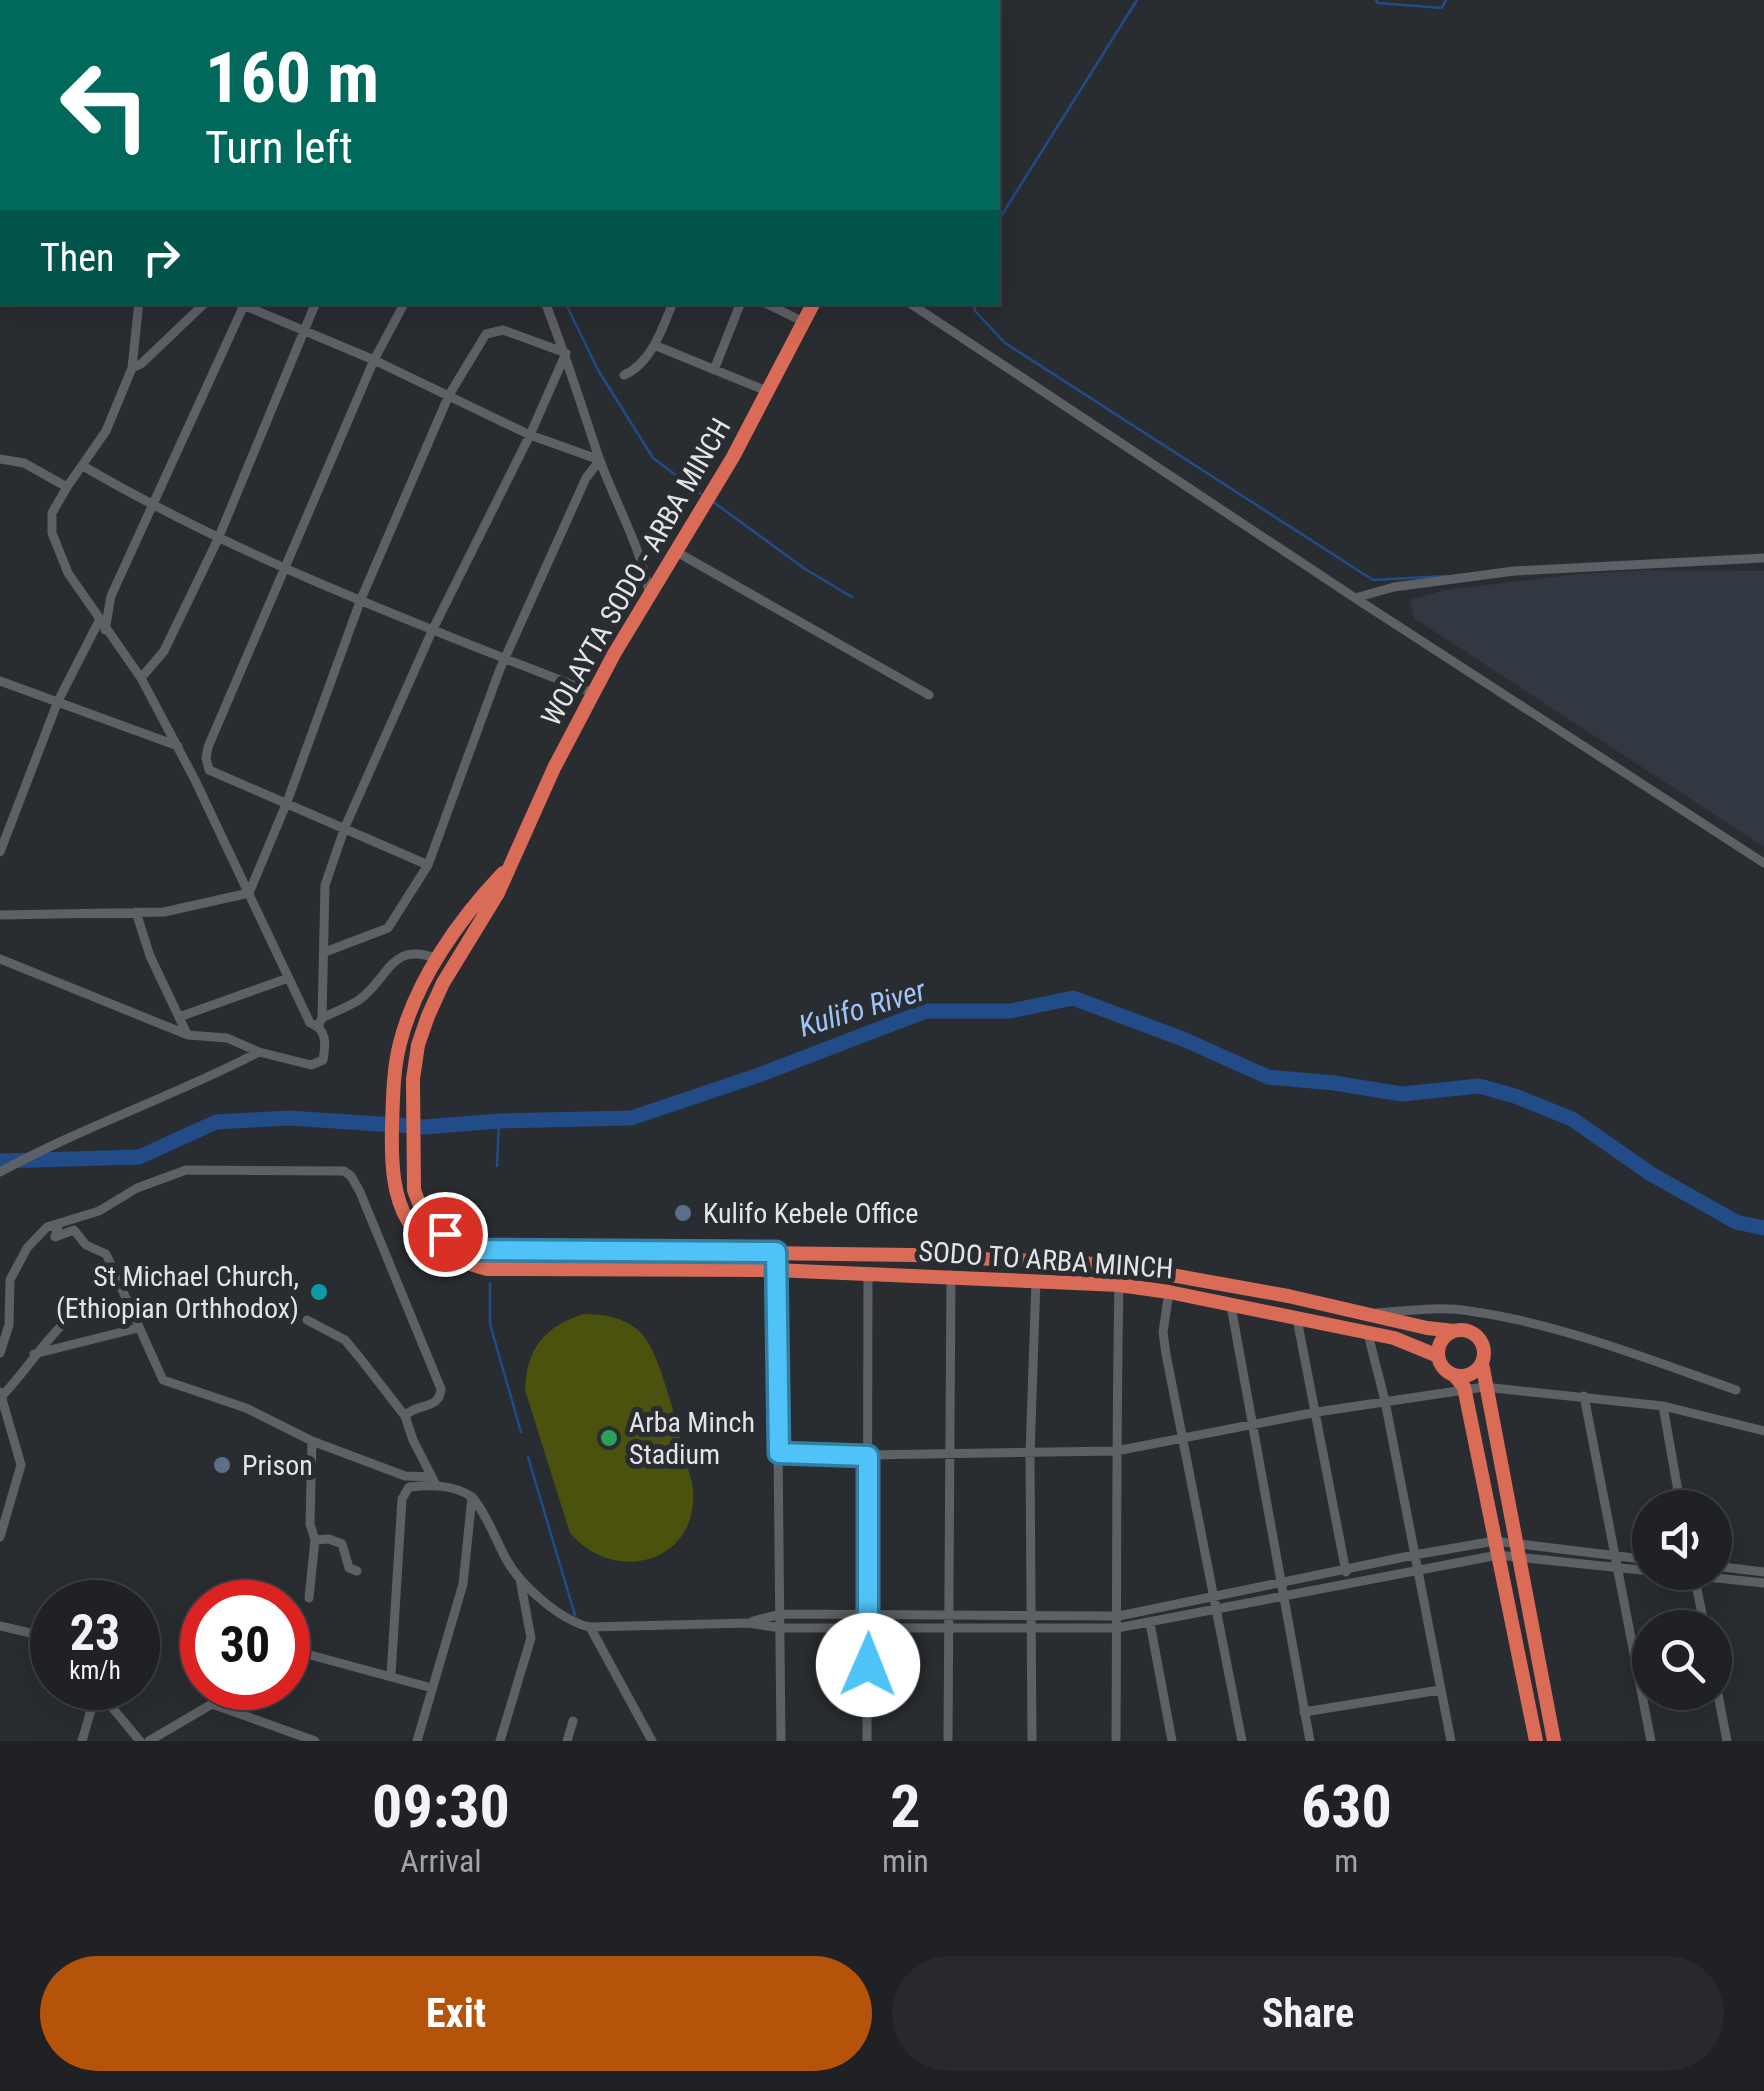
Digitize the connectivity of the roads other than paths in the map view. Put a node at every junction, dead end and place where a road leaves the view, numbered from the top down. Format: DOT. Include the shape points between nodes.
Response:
graph roads {
  1 [pos="139,305"];
  2 [pos="203,305"];
  3 [pos="242,305"];
  4 [pos="244,305"];
  5 [pos="315,305"];
  6 [pos="403,305"];
  7 [pos="546,305"];
  8 [pos="672,305"];
  9 [pos="740,305"];
  10 [pos="769,305"];
  11 [pos="812,305"];
  12 [pos="913,305"];
  13 [pos="804,322"];
  14 [pos="303,332"];
  15 [pos="654,345"];
  16 [pos="566,354"];
  17 [pos="374,360"];
  18 [pos="132,368"];
  19 [pos="714,370"];
  20 [pos="624,375"];
  21 [pos="767,392"];
  22 [pos="449,395"];
  23 [pos="530,435"];
  24 [pos="0,460"];
  25 [pos="600,460"];
  26 [pos="84,466"];
  27 [pos="67,487"];
  28 [pos="152,506"];
  29 [pos="218,539"];
  30 [pos="675,551"];
  31 [pos="1764,558"];
  32 [pos="286,566"];
  33 [pos="649,592"];
  34 [pos="1354,598"];
  35 [pos="361,599"];
  36 [pos="102,625"];
  37 [pos="432,631"];
  38 [pos="505,659"];
  39 [pos="141,678"];
  40 [pos="0,680"];
  41 [pos="593,693"];
  42 [pos="929,694"];
  43 [pos="58,700"];
  44 [pos="178,746"];
  45 [pos="210,770"];
  46 [pos="196,780"];
  47 [pos="287,802"];
  48 [pos="345,828"];
  49 [pos="1,846"];
  50 [pos="1764,863"];
  51 [pos="428,865"];
  52 [pos="507,868"];
  53 [pos="249,893"];
  54 [pos="136,912"];
  55 [pos="0,914"];
  56 [pos="325,952"];
  57 [pos="0,959"];
  58 [pos="438,959"];
  59 [pos="288,978"];
  60 [pos="179,1018"];
  61 [pos="320,1022"];
  62 [pos="188,1035"];
  63 [pos="259,1052"];
  64 [pos="0,1172"];
  65 [pos="59,1223"];
  66 [pos="638,1250"];
  67 [pos="776,1252"];
  68 [pos="637,1268"];
  69 [pos="523,1270"];
  70 [pos="774,1270"];
  71 [pos="868,1272"];
  72 [pos="951,1276"];
  73 [pos="1184,1276"];
  74 [pos="1036,1280"];
  75 [pos="1119,1285"];
  76 [pos="1174,1293"];
  77 [pos="1231,1306"];
  78 [pos="1368,1313"];
  79 [pos="70,1318"];
  80 [pos="1297,1319"];
  81 [pos="307,1320"];
  82 [pos="138,1328"];
  83 [pos="1454,1331"];
  84 [pos="1368,1334"];
  85 [pos="0,1353"];
  86 [pos="34,1354"];
  87 [pos="1438,1356"];
  88 [pos="1482,1363"];
  89 [pos="1460,1381"];
  90 [pos="1484,1387"];
  91 [pos="1736,1390"];
  92 [pos="1,1394"];
  93 [pos="1584,1396"];
  94 [pos="1385,1401"];
  95 [pos="1663,1406"];
  96 [pos="1317,1412"];
  97 [pos="405,1416"];
  98 [pos="1250,1426"];
  99 [pos="1764,1431"];
  100 [pos="1181,1440"];
  101 [pos="312,1441"];
  102 [pos="1116,1450"];
  103 [pos="779,1453"];
  104 [pos="950,1454"];
  105 [pos="1030,1454"];
  106 [pos="868,1456"];
  107 [pos="434,1481"];
  108 [pos="1679,1490"];
  109 [pos="472,1496"];
  110 [pos="0,1538"];
  111 [pos="315,1540"];
  112 [pos="1496,1548"];
  113 [pos="1515,1549"];
  114 [pos="1414,1555"];
  115 [pos="1616,1558"];
  116 [pos="1632,1559"];
  117 [pos="1732,1568"];
  118 [pos="1346,1569"];
  119 [pos="1416,1569"];
  120 [pos="1618,1570"];
  121 [pos="1632,1571"];
  122 [pos="357,1572"];
  123 [pos="1764,1572"];
  124 [pos="519,1576"];
  125 [pos="1732,1579"];
  126 [pos="310,1581"];
  127 [pos="1279,1582"];
  128 [pos="1348,1582"];
  129 [pos="1764,1583"];
  130 [pos="1282,1595"];
  131 [pos="1214,1596"];
  132 [pos="1217,1609"];
  133 [pos="780,1614"];
  134 [pos="869,1615"];
  135 [pos="950,1615"];
  136 [pos="1033,1616"];
  137 [pos="1119,1616"];
  138 [pos="748,1623"];
  139 [pos="1150,1623"];
  140 [pos="0,1626"];
  141 [pos="590,1627"];
  142 [pos="868,1627"];
  143 [pos="781,1628"];
  144 [pos="1117,1628"];
  145 [pos="950,1629"];
  146 [pos="1034,1630"];
  147 [pos="30,1633"];
  148 [pos="310,1654"];
  149 [pos="391,1675"];
  150 [pos="432,1688"];
  151 [pos="1440,1690"];
  152 [pos="90,1710"];
  153 [pos="114,1710"];
  154 [pos="202,1710"];
  155 [pos="229,1710"];
  156 [pos="1722,1710"];
  157 [pos="1304,1712"];
  158 [pos="572,1721"];
  159 [pos="82,1741"];
  160 [pos="140,1741"];
  161 [pos="150,1741"];
  162 [pos="315,1741"];
  163 [pos="417,1741"];
  164 [pos="500,1741"];
  165 [pos="567,1741"];
  166 [pos="652,1741"];
  167 [pos="781,1741"];
  168 [pos="868,1741"];
  169 [pos="948,1741"];
  170 [pos="1032,1741"];
  171 [pos="1116,1741"];
  172 [pos="1172,1741"];
  173 [pos="1242,1741"];
  174 [pos="1310,1741"];
  175 [pos="1451,1741"];
  176 [pos="1536,1741"];
  177 [pos="1554,1741"];
  178 [pos="1651,1741"];
  179 [pos="1728,1741"];
  1 -- 18 [label="street"];
  2 -- 18 [label="street"];
  3 -- 28 [label="street"];
  4 -- 14 [label="street"];
  5 -- 14 [label="street"];
  6 -- 17 [label="street"];
  7 -- 16 [label="street"];
  8 -- 15 [label="street"];
  9 -- 19 [label="street"];
  10 -- 13 [label="street"];
  11 -- 13 [label="highway, WOLAYTA SODO - ARBA MINCH"];
  12 -- 34 [label="street"];
  13 -- 21 [label="highway, WOLAYTA SODO - ARBA MINCH"];
  14 -- 17 [label="street"];
  14 -- 29 [label="street"];
  15 -- 19 [label="street"];
  15 -- 20 [label="street"];
  16 -- 22 [label="street" via="503,330 486,334"];
  16 -- 23 [label="street"];
  16 -- 25 [label="street"];
  17 -- 22 [label="street"];
  17 -- 32 [label="street"];
  18 -- 26 [label="street"];
  19 -- 21 [label="street"];
  21 -- 30 [label="highway, WOLAYTA SODO - ARBA MINCH"];
  22 -- 23 [label="street"];
  22 -- 35 [label="street"];
  23 -- 25 [label="street"];
  23 -- 37 [label="street"];
  24 -- 27 [label="street" via="24,463"];
  25 -- 33 [label="street"];
  25 -- 38 [label="street"];
  26 -- 27 [label="street"];
  26 -- 28 [label="street"];
  27 -- 36 [label="street" via="52,513 52,533"];
  28 -- 29 [label="street"];
  28 -- 36 [label="street"];
  29 -- 32 [label="street"];
  29 -- 39 [label="street" via="164,651"];
  30 -- 33 [label="highway, WOLAYTA SODO - ARBA MINCH"];
  30 -- 42 [label="street"];
  31 -- 34 [label="street" via="1514,572"];
  32 -- 35 [label="street"];
  32 -- 45 [label="street" via="208,748"];
  33 -- 41 [label="highway, WOLAYTA SODO - ARBA MINCH"];
  34 -- 50 [label="street"];
  35 -- 37 [label="street"];
  35 -- 47 [label="street"];
  36 -- 39 [label="street"];
  36 -- 43 [label="street"];
  37 -- 38 [label="street"];
  37 -- 48 [label="street"];
  38 -- 41 [label="street"];
  38 -- 51 [label="street"];
  39 -- 44 [label="street"];
  40 -- 43 [label="street"];
  41 -- 52 [label="highway, WOLAYTA SODO - ARBA MINCH"];
  43 -- 44 [label="street"];
  43 -- 49 [label="street"];
  44 -- 46 [label="street"];
  45 -- 46 [label="street"];
  45 -- 47 [label="street"];
  46 -- 53 [label="street"];
  47 -- 48 [label="street"];
  47 -- 53 [label="street"];
  48 -- 51 [label="street"];
  48 -- 56 [label="street" via="325,885"];
  51 -- 56 [label="street" via="388,928"];
  52 -- 58 [label="highway, WOLAYTA SODO - ARBA MINCH"];
  52 -- 66 [label="highway, WOLAYTA SODO - ARBA MINCH" via="443,983 418,1045 414,1190 422,1211 474,1250"];
  53 -- 54 [label="street" via="182,911"];
  53 -- 59 [label="street"];
  54 -- 55 [label="street"];
  54 -- 60 [label="street"];
  56 -- 61 [label="street"];
  57 -- 62 [label="street"];
  58 -- 61 [label="street" via="406,954 360,999"];
  58 -- 69 [label="highway, WOLAYTA SODO - ARBA MINCH" via="400,1043 391,1155 396,1197 415,1231 451,1260"];
  59 -- 60 [label="street"];
  59 -- 61 [label="street" via="310,1023"];
  60 -- 62 [label="street"];
  61 -- 63 [label="street" via="323,1060 312,1065"];
  62 -- 63 [label="street" via="226,1038"];
  63 -- 64 [label="street"];
  65 -- 82 [label="street" via="55,1237 74,1230 106,1254"];
  65 -- 85 [label="street" via="28,1248 10,1280"];
  65 -- 97 [label="street" via="186,1170 348,1173 441,1389 435,1404"];
  66 -- 67 [label="highway, WOLAYTA SODO - ARBA MINCH"];
  66 -- 68 [label="highway"];
  67 -- 70 [label="street"];
  67 -- 73 [label="highway, WOLAYTA SODO - ARBA MINCH" via="1116,1265"];
  68 -- 69 [label="highway, SODO TO ARBA MINCH"];
  68 -- 70 [label="highway, SODO TO ARBA MINCH"];
  70 -- 71 [label="highway, SODO TO ARBA MINCH"];
  70 -- 103 [label="street"];
  71 -- 72 [label="highway, SODO TO ARBA MINCH"];
  71 -- 106 [label="street"];
  72 -- 74 [label="highway, SODO TO ARBA MINCH"];
  72 -- 104 [label="street"];
  73 -- 76 [label="highway"];
  73 -- 78 [label="highway, WOLAYTA SODO - ARBA MINCH"];
  74 -- 75 [label="highway, SODO TO ARBA MINCH"];
  74 -- 105 [label="street"];
  75 -- 76 [label="highway, SODO TO ARBA MINCH"];
  75 -- 102 [label="street"];
  76 -- 77 [label="highway, SODO TO ARBA MINCH"];
  76 -- 100 [label="street" via="1164,1332"];
  77 -- 80 [label="highway, SODO TO ARBA MINCH"];
  77 -- 98 [label="street"];
  78 -- 83 [label="highway, WOLAYTA SODO - ARBA MINCH"];
  78 -- 91 [label="street" via="1469,1310"];
  79 -- 86 [label="street"];
  80 -- 84 [label="highway, SODO TO ARBA MINCH"];
  80 -- 96 [label="street"];
  81 -- 97 [label="street" via="345,1340"];
  82 -- 86 [label="street"];
  82 -- 101 [label="street" via="168,1384 246,1408"];
  83 -- 87 [label="highway" via="1441,1341"];
  83 -- 88 [label="highway" via="1478,1337"];
  84 -- 87 [label="highway, SODO TO ARBA MINCH"];
  84 -- 94 [label="street"];
  86 -- 92 [label="street"];
  87 -- 89 [label="highway"];
  88 -- 89 [label="highway"];
  88 -- 90 [label="highway"];
  89 -- 90 [label="street"];
  89 -- 94 [label="street"];
  89 -- 112 [label="highway"];
  90 -- 93 [label="street"];
  90 -- 113 [label="highway"];
  92 -- 110 [label="street" via="21,1465"];
  93 -- 95 [label="street"];
  93 -- 115 [label="street"];
  94 -- 96 [label="street"];
  94 -- 114 [label="street"];
  95 -- 99 [label="street"];
  95 -- 108 [label="street"];
  96 -- 98 [label="street"];
  96 -- 118 [label="street"];
  97 -- 107 [label="street"];
  98 -- 100 [label="street"];
  98 -- 127 [label="street"];
  100 -- 102 [label="street"];
  100 -- 131 [label="street"];
  101 -- 107 [label="street"];
  101 -- 111 [label="street"];
  102 -- 105 [label="street"];
  102 -- 137 [label="street"];
  103 -- 106 [label="street"];
  103 -- 133 [label="street"];
  104 -- 105 [label="street"];
  104 -- 106 [label="street"];
  104 -- 135 [label="street"];
  105 -- 136 [label="street"];
  106 -- 134 [label="street"];
  107 -- 109 [label="street"];
  107 -- 149 [label="street" via="404,1492"];
  109 -- 124 [label="street"];
  109 -- 150 [label="street" via="463,1584"];
  111 -- 122 [label="street" via="342,1544 349,1568"];
  111 -- 126 [label="street"];
  112 -- 113 [label="street"];
  112 -- 114 [label="street"];
  112 -- 119 [label="street"];
  112 -- 176 [label="highway"];
  113 -- 115 [label="street"];
  113 -- 120 [label="street"];
  113 -- 177 [label="highway"];
  114 -- 118 [label="street"];
  114 -- 119 [label="street"];
  115 -- 116 [label="street"];
  115 -- 120 [label="street"];
  117 -- 123 [label="street"];
  118 -- 127 [label="street"];
  118 -- 128 [label="street"];
  119 -- 128 [label="street"];
  119 -- 151 [label="street"];
  120 -- 121 [label="street"];
  120 -- 178 [label="street"];
  124 -- 141 [label="street" via="572,1624"];
  124 -- 164 [label="street" via="530,1638"];
  125 -- 129 [label="street"];
  127 -- 130 [label="street"];
  127 -- 131 [label="street"];
  128 -- 130 [label="street"];
  130 -- 132 [label="street"];
  130 -- 157 [label="street"];
  131 -- 132 [label="street"];
  131 -- 137 [label="street"];
  132 -- 139 [label="street"];
  132 -- 173 [label="street"];
  133 -- 134 [label="street"];
  133 -- 138 [label="street"];
  133 -- 143 [label="street"];
  134 -- 135 [label="street"];
  134 -- 142 [label="street"];
  135 -- 136 [label="street"];
  135 -- 145 [label="street"];
  136 -- 137 [label="street"];
  136 -- 146 [label="street"];
  137 -- 144 [label="street"];
  138 -- 141 [label="street"];
  138 -- 143 [label="street"];
  139 -- 144 [label="street"];
  139 -- 172 [label="street"];
  140 -- 147 [label="street"];
  141 -- 166 [label="street"];
  142 -- 143 [label="street"];
  142 -- 145 [label="street"];
  142 -- 168 [label="street"];
  143 -- 167 [label="street"];
  144 -- 146 [label="street"];
  144 -- 171 [label="street"];
  145 -- 146 [label="street"];
  145 -- 169 [label="street"];
  146 -- 170 [label="street"];
  148 -- 149 [label="street"];
  149 -- 150 [label="street"];
  150 -- 163 [label="street"];
  151 -- 157 [label="street"];
  151 -- 175 [label="street"];
  152 -- 159 [label="street"];
  153 -- 160 [label="street"];
  154 -- 161 [label="street"];
  155 -- 162 [label="street"];
  156 -- 179 [label="street"];
  157 -- 174 [label="street"];
  158 -- 165 [label="street"];
}
